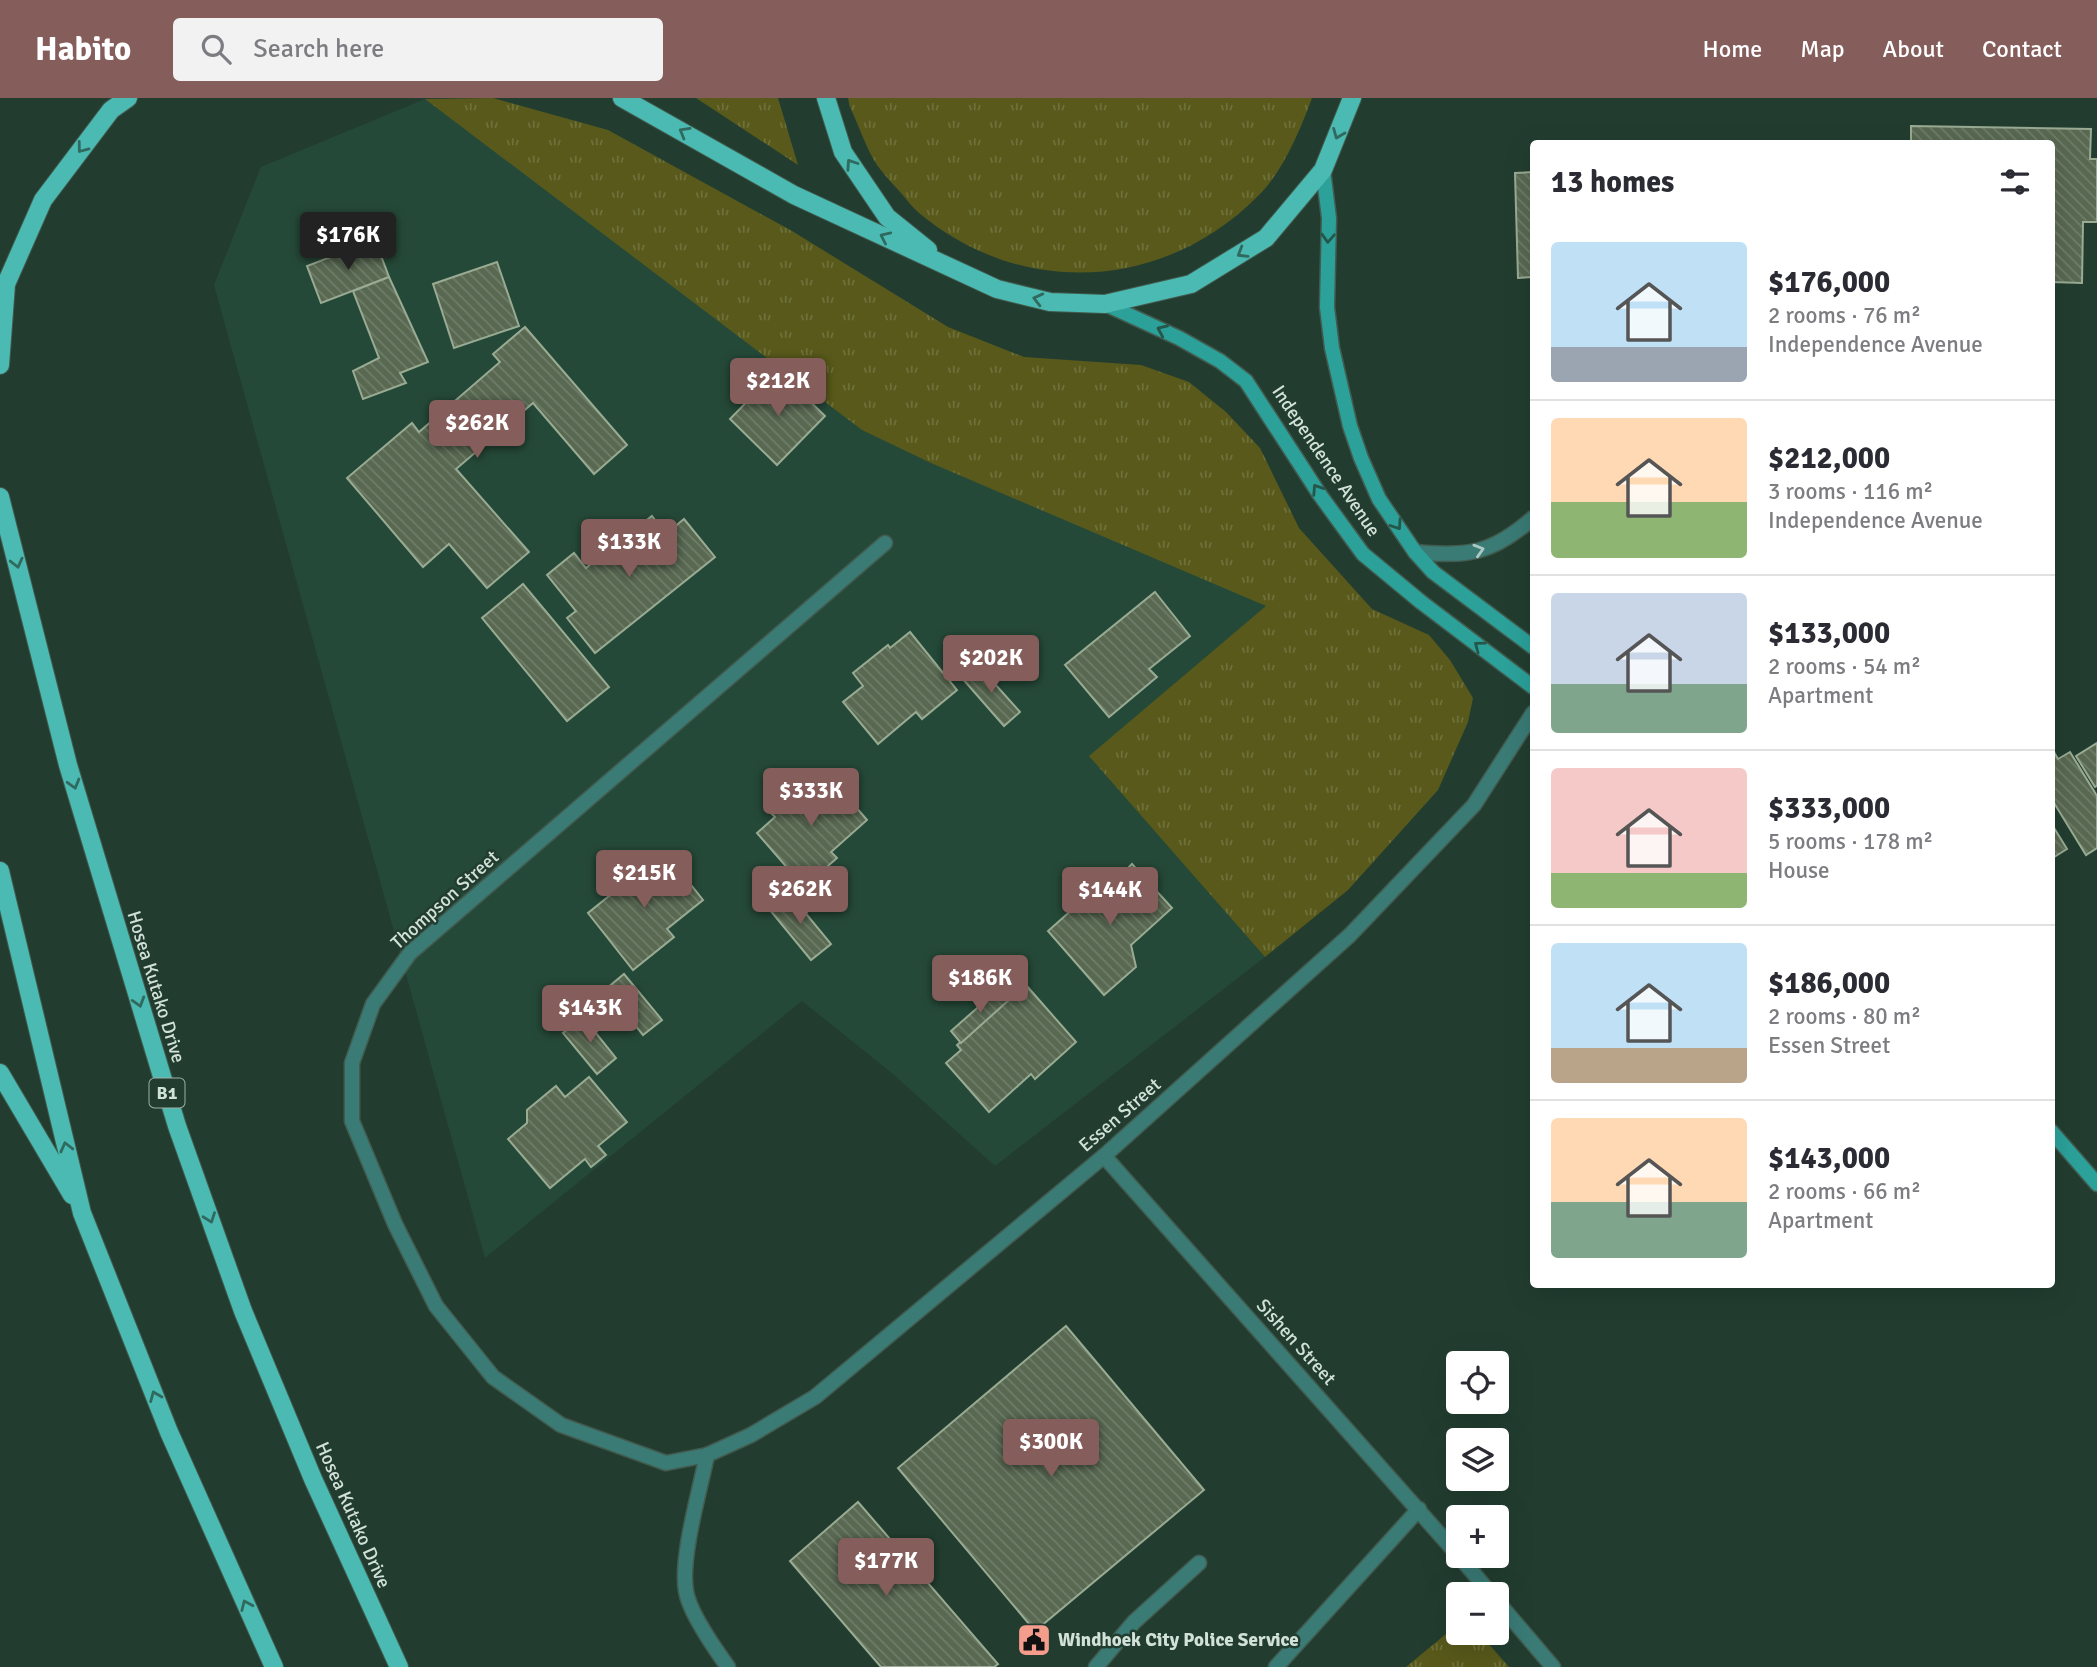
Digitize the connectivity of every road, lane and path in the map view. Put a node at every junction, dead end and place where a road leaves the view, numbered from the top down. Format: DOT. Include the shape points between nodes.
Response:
graph roads {
  1 [pos="128,98"];
  2 [pos="622,98"];
  3 [pos="826,98"];
  4 [pos="1352,98"];
  5 [pos="1323,170"];
  6 [pos="947,266"];
  7 [pos="1105,304"];
  8 [pos="0,365"];
  9 [pos="0,497"];
  10 [pos="1530,521"];
  11 [pos="885,543"];
  12 [pos="1415,552"];
  13 [pos="1530,646"];
  14 [pos="1530,685"];
  15 [pos="1530,717"];
  16 [pos="0,872"];
  17 [pos="0,1073"];
  18 [pos="2055,1136"];
  19 [pos="1104,1156"];
  20 [pos="2097,1184"];
  21 [pos="82,1213"];
  22 [pos="707,1455"];
  23 [pos="666,1463"];
  24 [pos="1419,1508"];
  25 [pos="1446,1541"];
  26 [pos="1199,1563"];
  27 [pos="1469,1568"];
  28 [pos="1481,1582"];
  29 [pos="1509,1615"];
  30 [pos="274,1667"];
  31 [pos="399,1667"];
  32 [pos="728,1667"];
  33 [pos="1096,1667"];
  34 [pos="1276,1667"];
  35 [pos="1553,1667"];
  1 -- 8 [label="main road, one-way" via="111,110 43,200 6,284"];
  6 -- 2 [label="main road, Independence Avenue, one-way" via="794,195"];
  6 -- 3 [label="main road, Independence Avenue, one-way" via="887,216 843,152"];
  4 -- 5 [label="main road, Independence Avenue, one-way"];
  5 -- 7 [label="main road, Independence Avenue, one-way" via="1266,238 1191,284"];
  5 -- 12 [label="main road, Independence Avenue, one-way" via="1329,218 1327,307 1350,426 1379,499"];
  7 -- 6 [label="main road, Independence Avenue, one-way" via="1050,302 997,289"];
  14 -- 7 [label="main road, Independence Avenue, one-way" via="1363,554 1246,381 1179,338"];
  9 -- 31 [label="main road, Hosea Kutako Drive / B1, one-way" via="68,765 177,1126 243,1311"];
  12 -- 10 [label="street, one-way" via="1471,554 1493,546"];
  11 -- 23 [label="street, Thompson Street" via="410,953 373,1004 352,1063 352,1121 436,1306 493,1377 561,1425"];
  12 -- 13 [label="main road, Independence Avenue" via="1433,572"];
  15 -- 19 [label="street, Essen Street" via="1474,805 1350,936"];
  21 -- 16 [label="main road, one-way"];
  17 -- 21 [label="main road"];
  18 -- 20 [label="main road"];
  19 -- 22 [label="street, Essen Street" via="814,1396 751,1435"];
  19 -- 24 [label="street, Sishen Street"];
  30 -- 21 [label="main road, one-way" via="169,1432"];
  22 -- 23 [label="street, Essen Street"];
  22 -- 32 [label="street" via="685,1564 686,1592"];
  24 -- 25 [label="street, Sishen Street"];
  24 -- 34 [label="street"];
  26 -- 33 [label="street" via="1134,1622"];
  27 -- 28 [label="street, Sishen Street"];
  29 -- 35 [label="street"];
}
